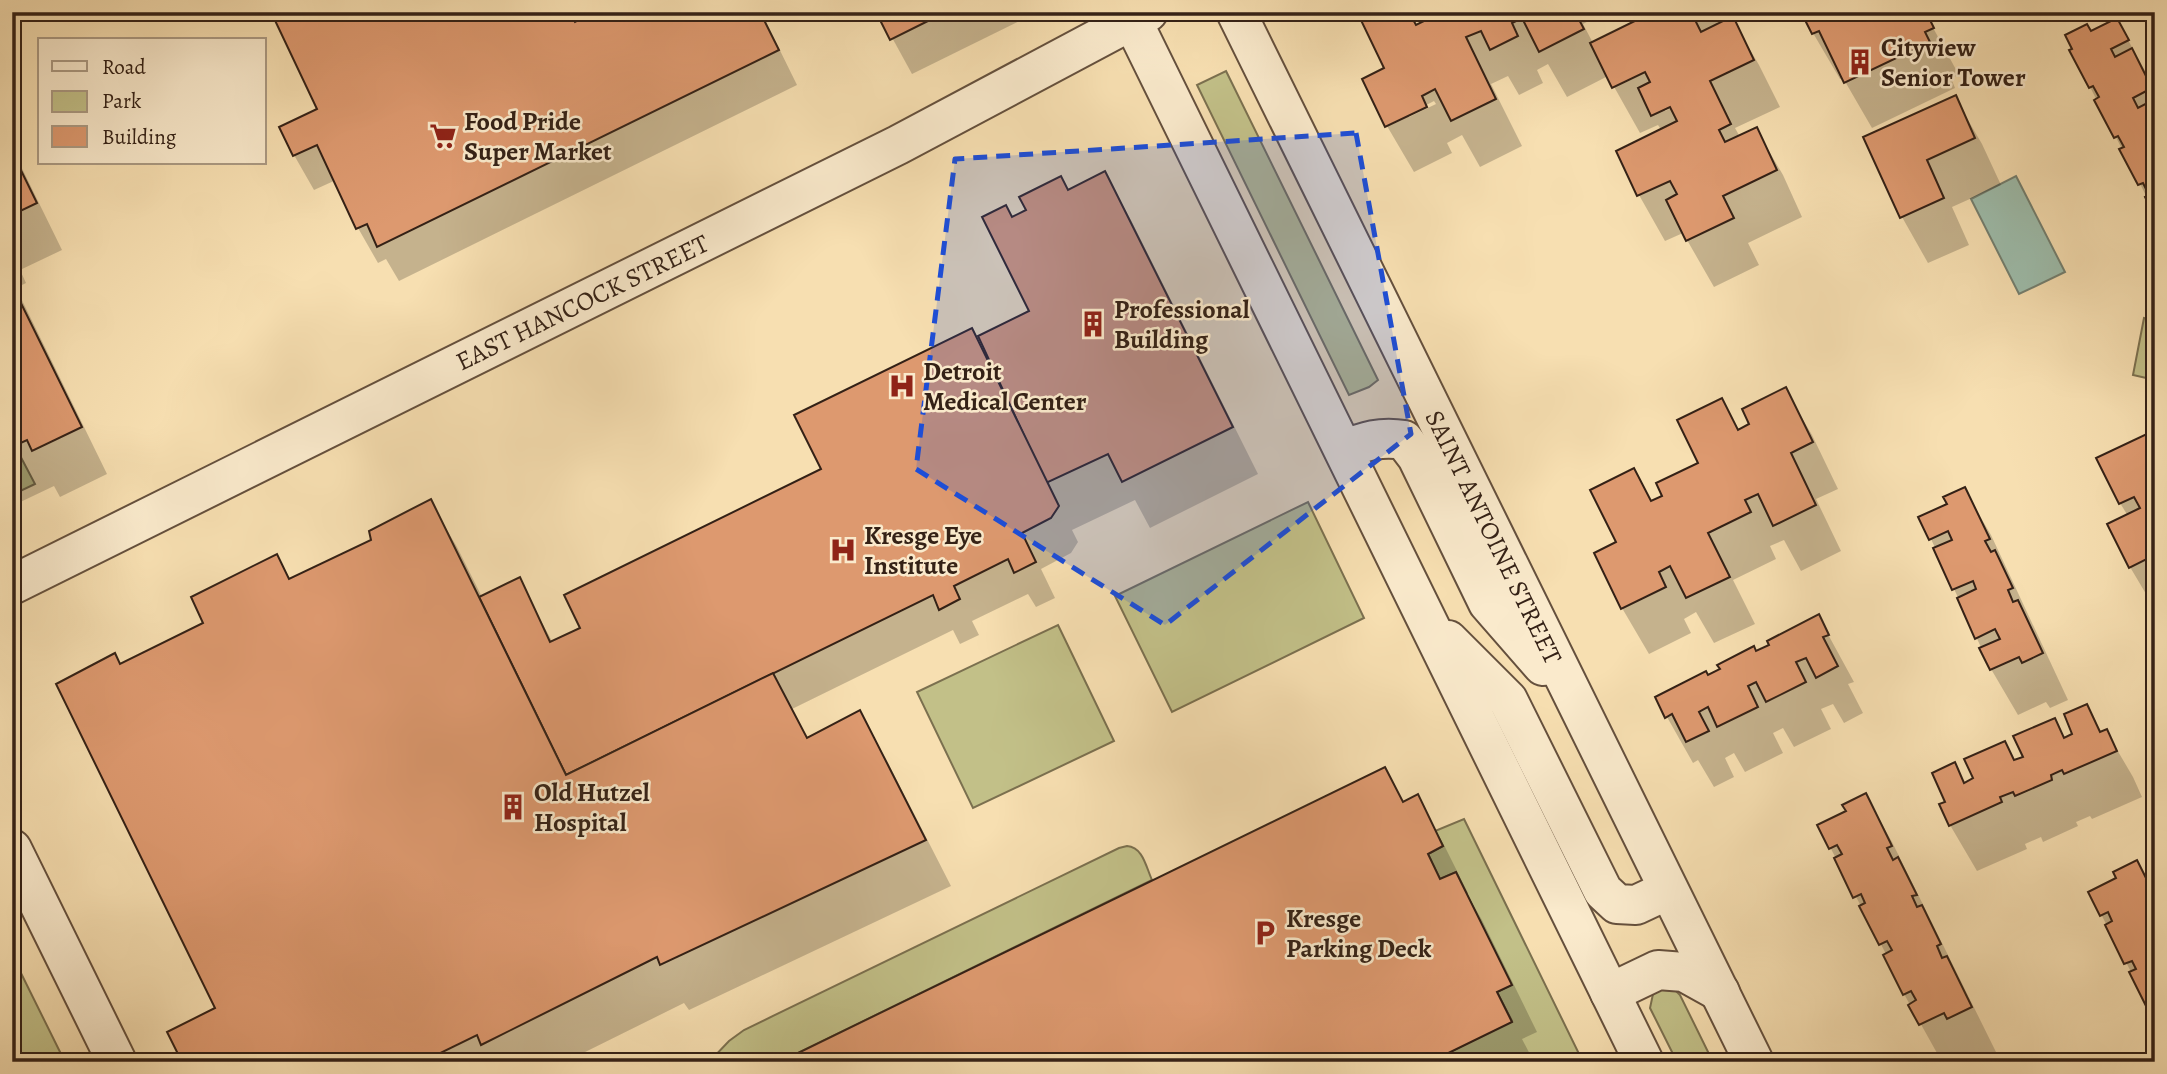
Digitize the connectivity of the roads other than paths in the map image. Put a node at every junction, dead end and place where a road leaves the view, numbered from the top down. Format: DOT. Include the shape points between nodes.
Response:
graph roads {
  1 [pos="1236,12"];
  2 [pos="1136,15"];
  3 [pos="1344,450"];
  4 [pos="12,586"];
  5 [pos="1426,618"];
  6 [pos="1577,704"];
  7 [pos="12,849"];
  8 [pos="1668,890"];
  9 [pos="1720,992"];
  10 [pos="1610,993"];
  11 [pos="117,1062"];
  12 [pos="1644,1062"];
  13 [pos="1754,1062"];
  1 -- 6 [label="street, SAINT ANTOINE STREET"];
  2 -- 3 [label="street"];
  2 -- 4 [label="street, EAST HANCOCK STREET" via="898,145"];
  3 -- 5 [label="street"];
  3 -- 6 [label="street" via="1387,437 1404,440 1417,457 1488,603"];
  5 -- 8 [label="street" via="1508,701 1603,891 1617,904 1636,905"];
  5 -- 10 [label="street"];
  6 -- 8 [label="street, SAINT ANTOINE STREET"];
  7 -- 11 [label="street"];
  8 -- 9 [label="street, SAINT ANTOINE STREET"];
  9 -- 10 [label="street" via="1684,972 1658,970"];
  9 -- 13 [label="street, SAINT ANTOINE STREET"];
  10 -- 12 [label="street"];
}
